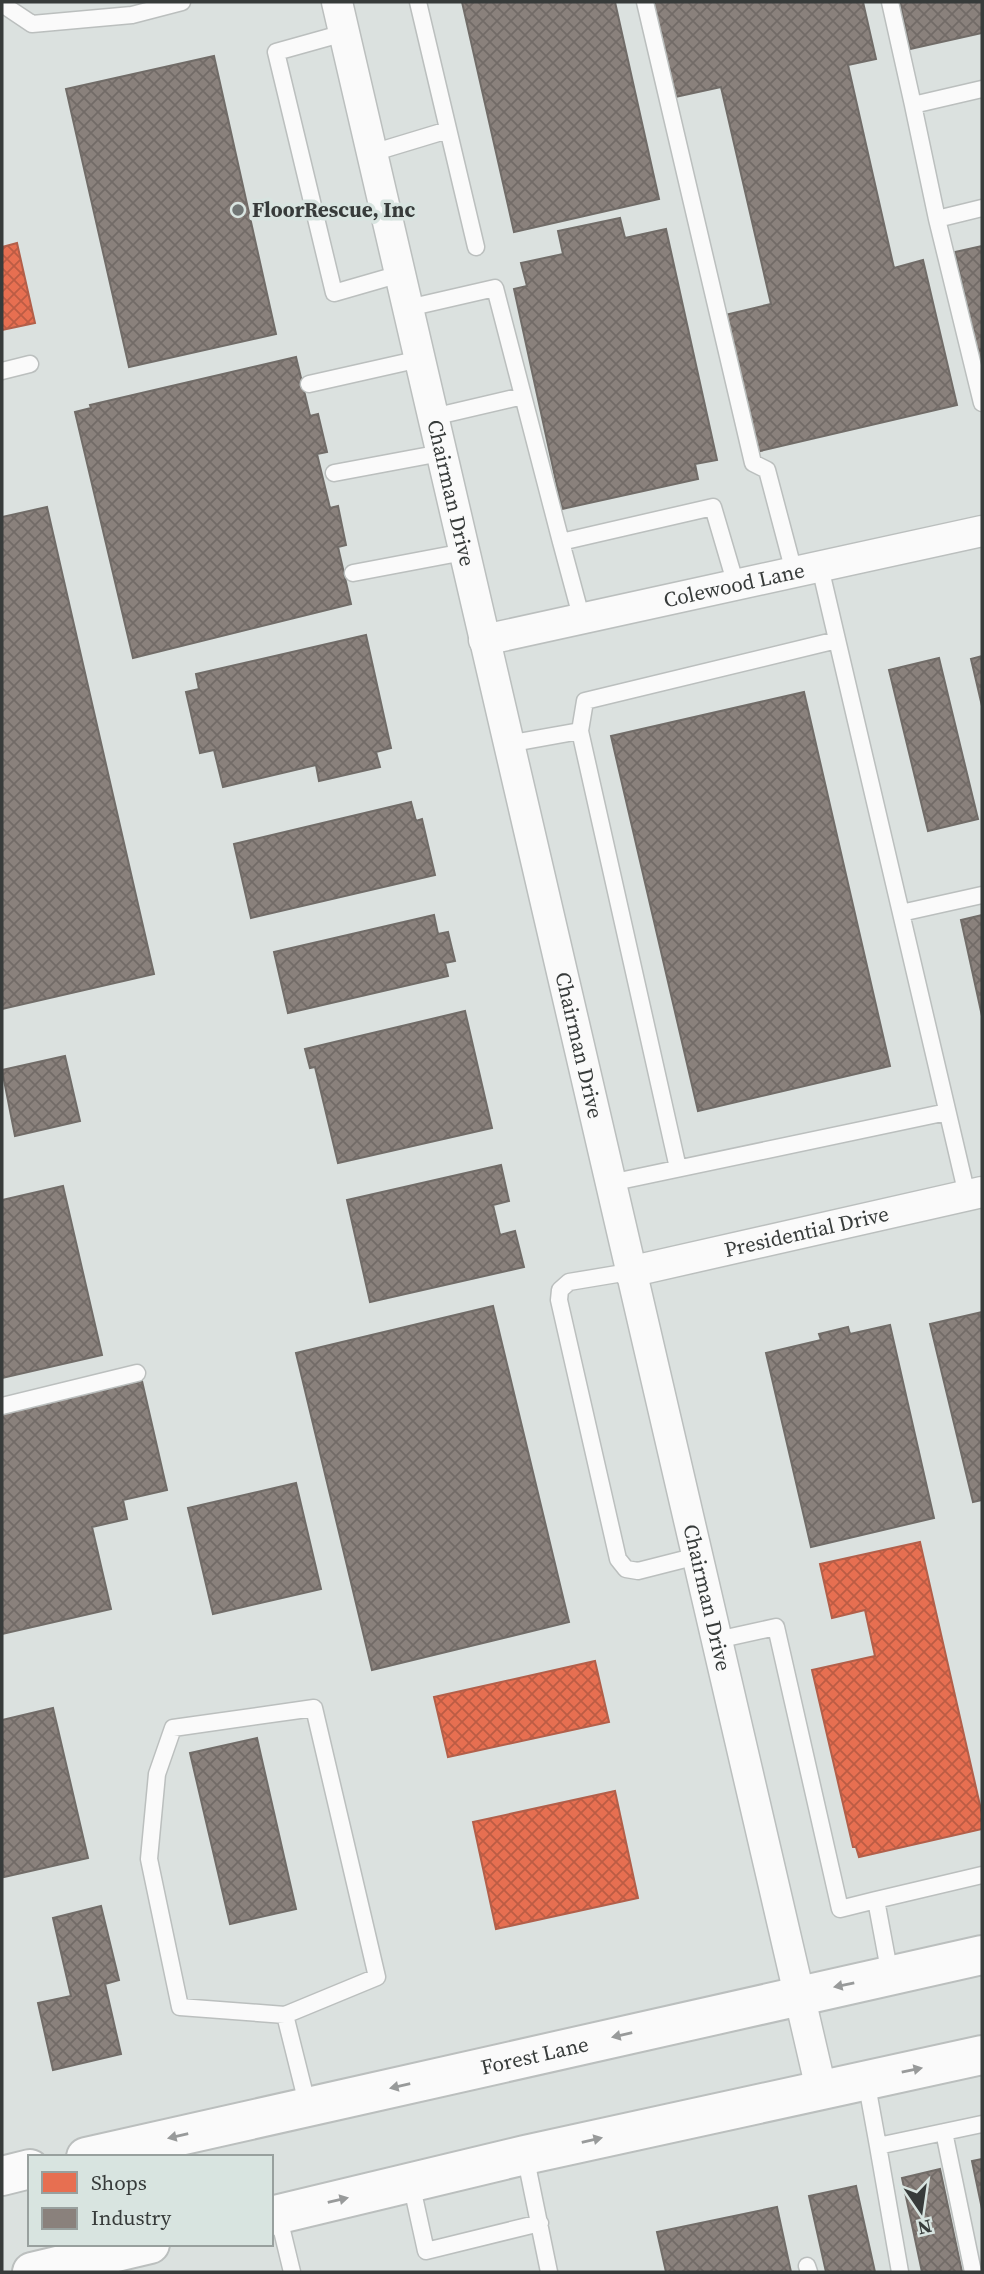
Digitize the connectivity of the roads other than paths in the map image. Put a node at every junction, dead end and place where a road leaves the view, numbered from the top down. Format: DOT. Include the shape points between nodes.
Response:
graph roads {
  1 [pos="181,2"];
  2 [pos="337,2"];
  3 [pos="418,2"];
  4 [pos="645,2"];
  5 [pos="890,2"];
  6 [pos="2,4"];
  7 [pos="344,33"];
  8 [pos="982,89"];
  9 [pos="913,105"];
  10 [pos="448,130"];
  11 [pos="372,153"];
  12 [pos="982,208"];
  13 [pos="937,219"];
  14 [pos="477,247"];
  15 [pos="400,274"];
  16 [pos="408,308"];
  17 [pos="419,359"];
  18 [pos="30,364"];
  19 [pos="2,371"];
  20 [pos="309,384"];
  21 [pos="523,396"];
  22 [pos="982,403"];
  23 [pos="433,417"];
  24 [pos="441,453"];
  25 [pos="334,473"];
  26 [pos="982,530"];
  27 [pos="561,542"];
  28 [pos="464,552"];
  29 [pos="807,569"];
  30 [pos="353,573"];
  31 [pos="736,585"];
  32 [pos="582,620"];
  33 [pos="484,640"];
  34 [pos="837,640"];
  35 [pos="580,731"];
  36 [pos="508,744"];
  37 [pos="982,895"];
  38 [pos="901,913"];
  39 [pos="947,1112"];
  40 [pos="678,1168"];
  41 [pos="610,1183"];
  42 [pos="975,1193"];
  43 [pos="629,1272"];
  44 [pos="137,1373"];
  45 [pos="2,1406"];
  46 [pos="697,1556"];
  47 [pos="717,1640"];
  48 [pos="982,1875"];
  49 [pos="876,1900"];
  50 [pos="982,1955"];
  51 [pos="890,1975"];
  52 [pos="798,1995"];
  53 [pos="285,2015"];
  54 [pos="982,2055"];
  55 [pos="866,2080"];
  56 [pos="821,2089"];
  57 [pos="308,2107"];
  58 [pos="982,2124"];
  59 [pos="944,2132"];
  60 [pos="878,2146"];
  61 [pos="95,2155"];
  62 [pos="525,2155"];
  63 [pos="28,2170"];
  64 [pos="2,2176"];
  65 [pos="411,2182"];
  66 [pos="275,2215"];
  67 [pos="540,2223"];
  68 [pos="143,2246"];
  69 [pos="55,2270"];
  70 [pos="292,2272"];
  71 [pos="549,2272"];
  72 [pos="900,2272"];
  73 [pos="974,2272"];
  1 -- 6 [label="lane" via="132,15 32,24"];
  2 -- 7 [label="street, Chairman Drive"];
  3 -- 10 [label="lane"];
  4 -- 29 [label="lane" via="753,463 767,470"];
  5 -- 9 [label="lane"];
  7 -- 11 [label="street, Chairman Drive"];
  7 -- 15 [label="lane" via="276,52 334,293"];
  8 -- 9 [label="lane"];
  9 -- 13 [label="lane"];
  10 -- 11 [label="lane"];
  10 -- 14 [label="lane"];
  11 -- 15 [label="street, Chairman Drive"];
  12 -- 13 [label="lane"];
  13 -- 22 [label="lane"];
  15 -- 16 [label="street, Chairman Drive"];
  16 -- 17 [label="street, Chairman Drive"];
  16 -- 21 [label="lane" via="495,288"];
  17 -- 20 [label="lane"];
  17 -- 23 [label="street, Chairman Drive"];
  18 -- 19 [label="lane"];
  21 -- 23 [label="lane"];
  21 -- 27 [label="lane"];
  23 -- 24 [label="street, Chairman Drive"];
  24 -- 25 [label="lane"];
  24 -- 28 [label="street, Chairman Drive"];
  26 -- 29 [label="street, Colewood Lane"];
  27 -- 31 [label="lane" via="713,507"];
  27 -- 32 [label="lane"];
  28 -- 30 [label="lane"];
  28 -- 33 [label="street, Chairman Drive"];
  29 -- 31 [label="street, Colewood Lane"];
  29 -- 34 [label="lane"];
  31 -- 32 [label="street, Colewood Lane"];
  32 -- 33 [label="street, Colewood Lane"];
  33 -- 36 [label="street, Chairman Drive"];
  34 -- 35 [label="lane" via="585,701"];
  34 -- 38 [label="lane"];
  35 -- 36 [label="lane"];
  35 -- 40 [label="lane"];
  36 -- 41 [label="street, Chairman Drive"];
  37 -- 38 [label="lane"];
  38 -- 39 [label="lane"];
  39 -- 40 [label="lane"];
  39 -- 42 [label="lane"];
  40 -- 41 [label="lane"];
  41 -- 43 [label="street, Chairman Drive"];
  42 -- 43 [label="street, Presidential Drive"];
  43 -- 46 [label="street, Chairman Drive"];
  43 -- 46 [label="lane" via="569,1282 560,1290 559,1300 618,1559 626,1569 638,1571"];
  44 -- 45 [label="lane"];
  46 -- 47 [label="street, Chairman Drive"];
  47 -- 49 [label="lane" via="776,1627 840,1909"];
  47 -- 52 [label="street, Chairman Drive"];
  48 -- 49 [label="lane"];
  49 -- 51 [label="lane"];
  50 -- 51 [label="main road, Forest Lane"];
  51 -- 52 [label="main road, Forest Lane, one-way"];
  52 -- 56 [label="street, Chairman Drive"];
  52 -- 57 [label="main road, Forest Lane, one-way"];
  53 -- 53 [label="lane" via="377,1977 314,1708 173,1728 157,1774 150,1847 180,2007"];
  53 -- 57 [label="lane"];
  55 -- 54 [label="main road, one-way"];
  55 -- 56 [label="main road"];
  55 -- 60 [label="lane"];
  62 -- 56 [label="main road, one-way"];
  57 -- 61 [label="main road, Forest Lane, one-way"];
  58 -- 59 [label="lane"];
  59 -- 60 [label="lane"];
  59 -- 73 [label="lane"];
  60 -- 72 [label="lane"];
  62 -- 65 [label="main road"];
  62 -- 67 [label="lane"];
  63 -- 64 [label="main road"];
  66 -- 65 [label="main road, one-way"];
  65 -- 67 [label="lane" via="426,2251"];
  66 -- 70 [label="lane"];
  67 -- 71 [label="lane"];
  68 -- 69 [label="main road"];
}
